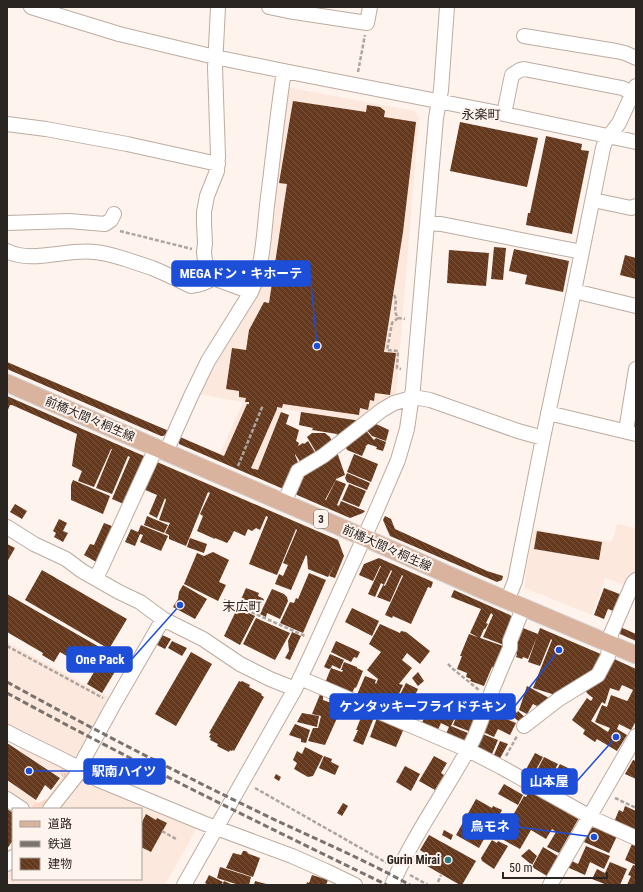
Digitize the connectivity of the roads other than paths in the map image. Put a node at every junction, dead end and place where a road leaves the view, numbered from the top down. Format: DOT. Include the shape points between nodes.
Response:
graph roads {
  1 [pos="31,7"];
  2 [pos="218,7"];
  3 [pos="269,7"];
  4 [pos="370,7"];
  5 [pos="447,7"];
  6 [pos="524,36"];
  7 [pos="215,57"];
  8 [pos="636,58"];
  9 [pos="284,71"];
  10 [pos="635,89"];
  11 [pos="439,101"];
  12 [pos="504,114"];
  13 [pos="7,124"];
  14 [pos="609,136"];
  15 [pos="636,142"];
  16 [pos="218,164"];
  17 [pos="593,200"];
  18 [pos="636,206"];
  19 [pos="109,219"];
  20 [pos="7,223"];
  21 [pos="428,223"];
  22 [pos="7,251"];
  23 [pos="582,252"];
  24 [pos="213,278"];
  25 [pos="574,291"];
  26 [pos="251,292"];
  27 [pos="636,306"];
  28 [pos="636,369"];
  29 [pos="7,383"];
  30 [pos="412,398"];
  31 [pos="548,413"];
  32 [pos="631,432"];
  33 [pos="543,438"];
  34 [pos="161,450"];
  35 [pos="284,503"];
  36 [pos="7,526"];
  37 [pos="364,538"];
  38 [pos="96,578"];
  39 [pos="636,580"];
  40 [pos="507,601"];
  41 [pos="523,608"];
  42 [pos="163,619"];
  43 [pos="610,644"];
  44 [pos="636,655"];
  45 [pos="297,683"];
  46 [pos="524,726"];
  47 [pos="7,732"];
  48 [pos="636,736"];
  49 [pos="468,750"];
  50 [pos="79,769"];
  51 [pos="7,799"];
  52 [pos="20,808"];
  53 [pos="51,808"];
  54 [pos="589,816"];
  55 [pos="216,828"];
  56 [pos="636,838"];
  57 [pos="184,885"];
  58 [pos="355,885"];
  59 [pos="392,885"];
  60 [pos="550,885"];
  1 -- 7 [label="street" via="119,34"];
  2 -- 7 [label="street"];
  3 -- 4 [label="street" via="367,23"];
  5 -- 11 [label="street" via="442,90"];
  6 -- 8 [label="street" via="616,51"];
  7 -- 9 [label="street"];
  7 -- 16 [label="street"];
  9 -- 11 [label="street"];
  9 -- 26 [label="street" via="264,239 258,274"];
  10 -- 12 [label="street" via="524,69 512,75"];
  10 -- 14 [label="street" via="619,123"];
  11 -- 12 [label="street"];
  11 -- 21 [label="street"];
  12 -- 14 [label="street"];
  13 -- 16 [label="street" via="126,144"];
  14 -- 15 [label="street"];
  14 -- 17 [label="street" via="603,148"];
  16 -- 24 [label="street" via="204,212 205,261"];
  17 -- 18 [label="street" via="631,208"];
  17 -- 23 [label="street"];
  19 -- 20 [label="street"];
  21 -- 23 [label="street"];
  21 -- 30 [label="street"];
  22 -- 24 [label="street" via="21,256 93,251 152,268 191,286 206,283"];
  23 -- 25 [label="street"];
  24 -- 26 [label="street"];
  25 -- 27 [label="street"];
  25 -- 31 [label="street"];
  26 -- 34 [label="street" via="208,361"];
  28 -- 32 [label="street"];
  29 -- 34 [label="main road, 前橋大間々桐生線 / 3"];
  30 -- 33 [label="street" via="430,400"];
  30 -- 35 [label="street" via="394,403 382,410 333,449 298,471"];
  30 -- 37 [label="street" via="402,448"];
  31 -- 32 [label="street"];
  31 -- 33 [label="street"];
  33 -- 40 [label="street" via="515,581"];
  34 -- 35 [label="main road, 前橋大間々桐生線 / 3"];
  34 -- 38 [label="street"];
  35 -- 37 [label="main road, 前橋大間々桐生線 / 3"];
  36 -- 38 [label="street"];
  37 -- 40 [label="main road, 前橋大間々桐生線 / 3"];
  37 -- 45 [label="street"];
  38 -- 42 [label="street" via="140,602"];
  39 -- 43 [label="street" via="611,634"];
  40 -- 41 [label="main road, 前橋大間々桐生線 / 3"];
  41 -- 43 [label="main road, 前橋大間々桐生線 / 3"];
  41 -- 49 [label="street" via="510,641 510,648"];
  42 -- 45 [label="street" via="203,639 240,664 270,679"];
  42 -- 50 [label="street"];
  43 -- 44 [label="main road, 前橋大間々桐生線 / 3"];
  43 -- 46 [label="street" via="608,656 598,675 559,699"];
  45 -- 49 [label="street"];
  45 -- 55 [label="street"];
  47 -- 50 [label="street"];
  48 -- 54 [label="street"];
  49 -- 54 [label="street"];
  49 -- 59 [label="street"];
  50 -- 53 [label="street"];
  50 -- 55 [label="street" via="111,785"];
  51 -- 52 [label="street"];
  54 -- 56 [label="street"];
  54 -- 60 [label="street"];
  55 -- 57 [label="street"];
  55 -- 58 [label="street" via="292,856"];
}
